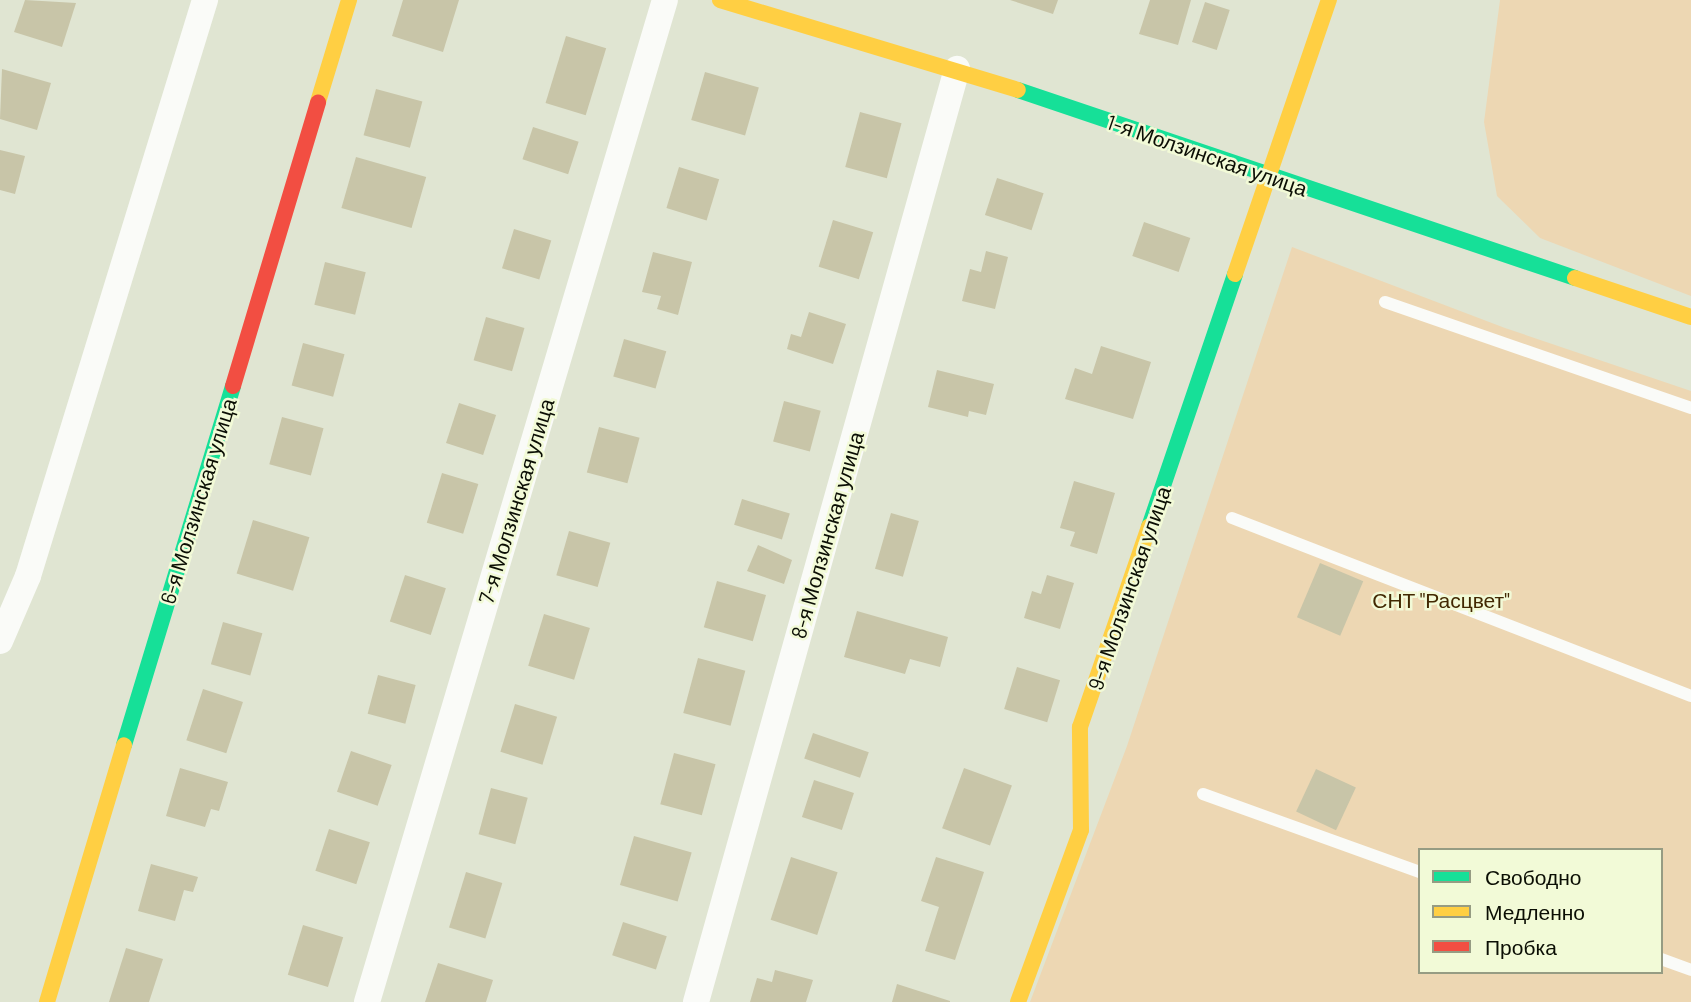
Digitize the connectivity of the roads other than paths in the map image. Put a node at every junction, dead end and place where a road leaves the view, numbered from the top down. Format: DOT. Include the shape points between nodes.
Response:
graph roads {
  1 [pos="205,0"];
  2 [pos="349,0"];
  3 [pos="665,0"];
  4 [pos="720,0"];
  5 [pos="1329,0"];
  6 [pos="957,69"];
  7 [pos="1272,178"];
  8 [pos="1385,302"];
  9 [pos="1691,317"];
  10 [pos="1691,408"];
  11 [pos="1232,518"];
  12 [pos="0,641"];
  13 [pos="1691,696"];
  14 [pos="1203,794"];
  15 [pos="1418,871"];
  16 [pos="1663,960"];
  17 [pos="1691,970"];
  18 [pos="47,1002"];
  19 [pos="367,1002"];
  20 [pos="696,1002"];
  21 [pos="1018,1002"];
  1 -- 12 [label="street" via="28,576"];
  2 -- 18 [label="street, 6-я Молзинская улица"];
  3 -- 19 [label="street, 7-я Молзинская улица"];
  4 -- 6 [label="street, 1-я Молзинская улица"];
  5 -- 7 [label="street, 9-я Молзинская улица"];
  6 -- 7 [label="street, 1-я Молзинская улица"];
  6 -- 20 [label="street, 8-я Молзинская улица"];
  7 -- 9 [label="street, 1-я Молзинская улица"];
  7 -- 21 [label="street, 9-я Молзинская улица" via="1080,727 1082,830"];
  8 -- 10 [label="lane"];
  11 -- 13 [label="lane"];
  14 -- 15 [label="lane"];
  16 -- 17 [label="lane"];
}
